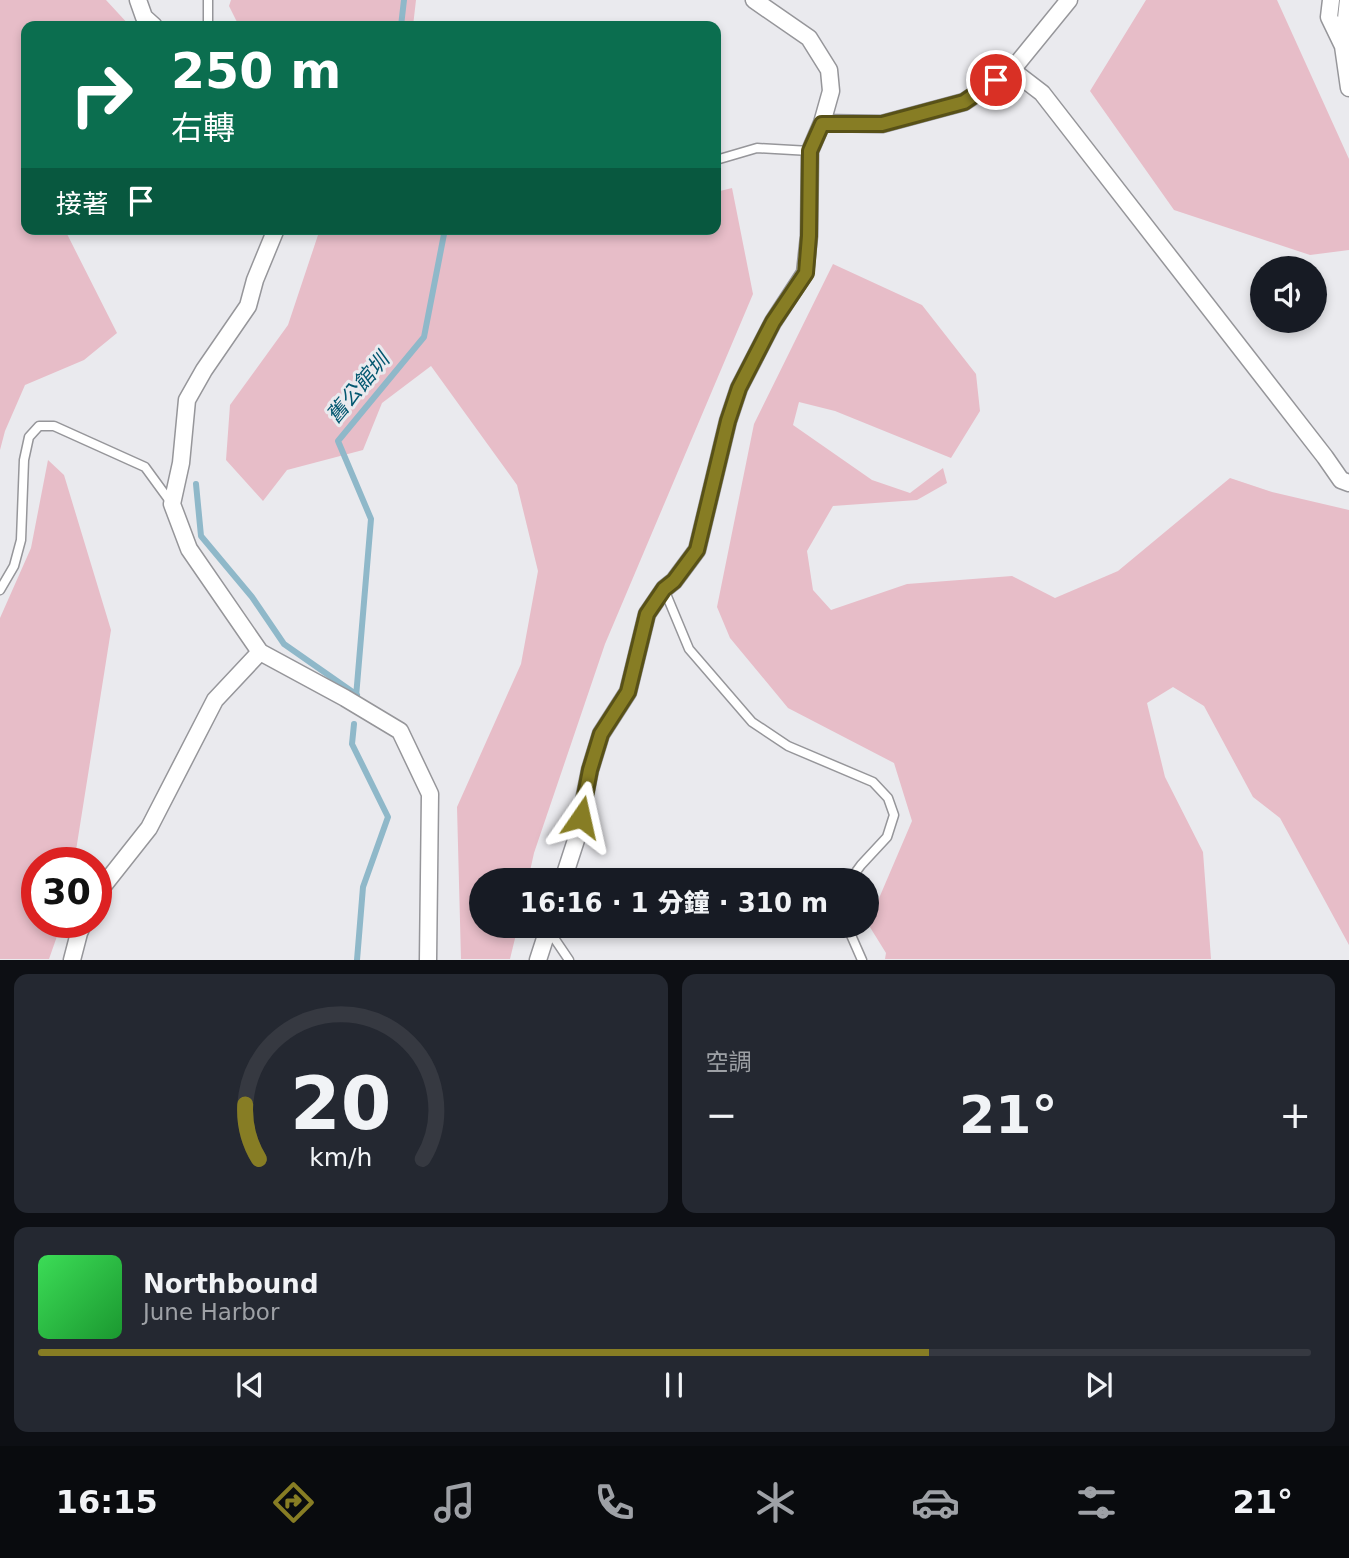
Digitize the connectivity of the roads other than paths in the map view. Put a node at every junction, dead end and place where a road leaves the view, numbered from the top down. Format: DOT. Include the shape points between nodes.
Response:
graph roads {
  1 [pos="138,0"];
  2 [pos="208,0"];
  3 [pos="754,0"];
  4 [pos="1069,0"];
  5 [pos="1331,0"];
  6 [pos="1348,0"];
  7 [pos="148,21"];
  8 [pos="208,21"];
  9 [pos="1342,46"];
  10 [pos="1012,70"];
  11 [pos="1349,88"];
  12 [pos="822,124"];
  13 [pos="810,151"];
  14 [pos="721,159"];
  15 [pos="274,235"];
  16 [pos="1349,483"];
  17 [pos="172,504"];
  18 [pos="664,589"];
  19 [pos="0,590"];
  20 [pos="260,652"];
  21 [pos="568,868"];
  22 [pos="859,868"];
  23 [pos="112,875"];
  24 [pos="78,938"];
  25 [pos="545,938"];
  26 [pos="556,938"];
  27 [pos="852,938"];
  28 [pos="72,960"];
  29 [pos="428,960"];
  30 [pos="538,960"];
  31 [pos="569,960"];
  32 [pos="862,960"];
  1 -- 7 [label="street"];
  2 -- 8 [label="lane"];
  3 -- 12 [label="street" via="809,37 829,69 831,91"];
  4 -- 10 [label="street"];
  5 -- 9 [label="street" via="1329,17"];
  6 -- 9 [label="street"];
  9 -- 11 [label="street"];
  10 -- 12 [label="street" via="964,102 882,124"];
  10 -- 16 [label="street" via="1042,93 1341,480"];
  12 -- 13 [label="street"];
  13 -- 14 [label="lane" via="757,148"];
  13 -- 18 [label="street" via="806,273 773,322 739,388 697,550"];
  15 -- 17 [label="street" via="248,306 187,400"];
  17 -- 19 [label="lane" via="145,467 54,426 39,426 29,437 24,460 21,540 14,566"];
  17 -- 20 [label="street" via="189,549"];
  18 -- 21 [label="street" via="647,614 628,692 601,734"];
  18 -- 22 [label="lane" via="689,649 752,722 788,746 873,782 888,798 894,815 887,837"];
  20 -- 23 [label="street" via="215,700 149,828"];
  20 -- 29 [label="street" via="400,731 430,794"];
  24 -- 28 [label="street"];
  25 -- 30 [label="street"];
  26 -- 31 [label="lane"];
  27 -- 32 [label="lane"];
}
